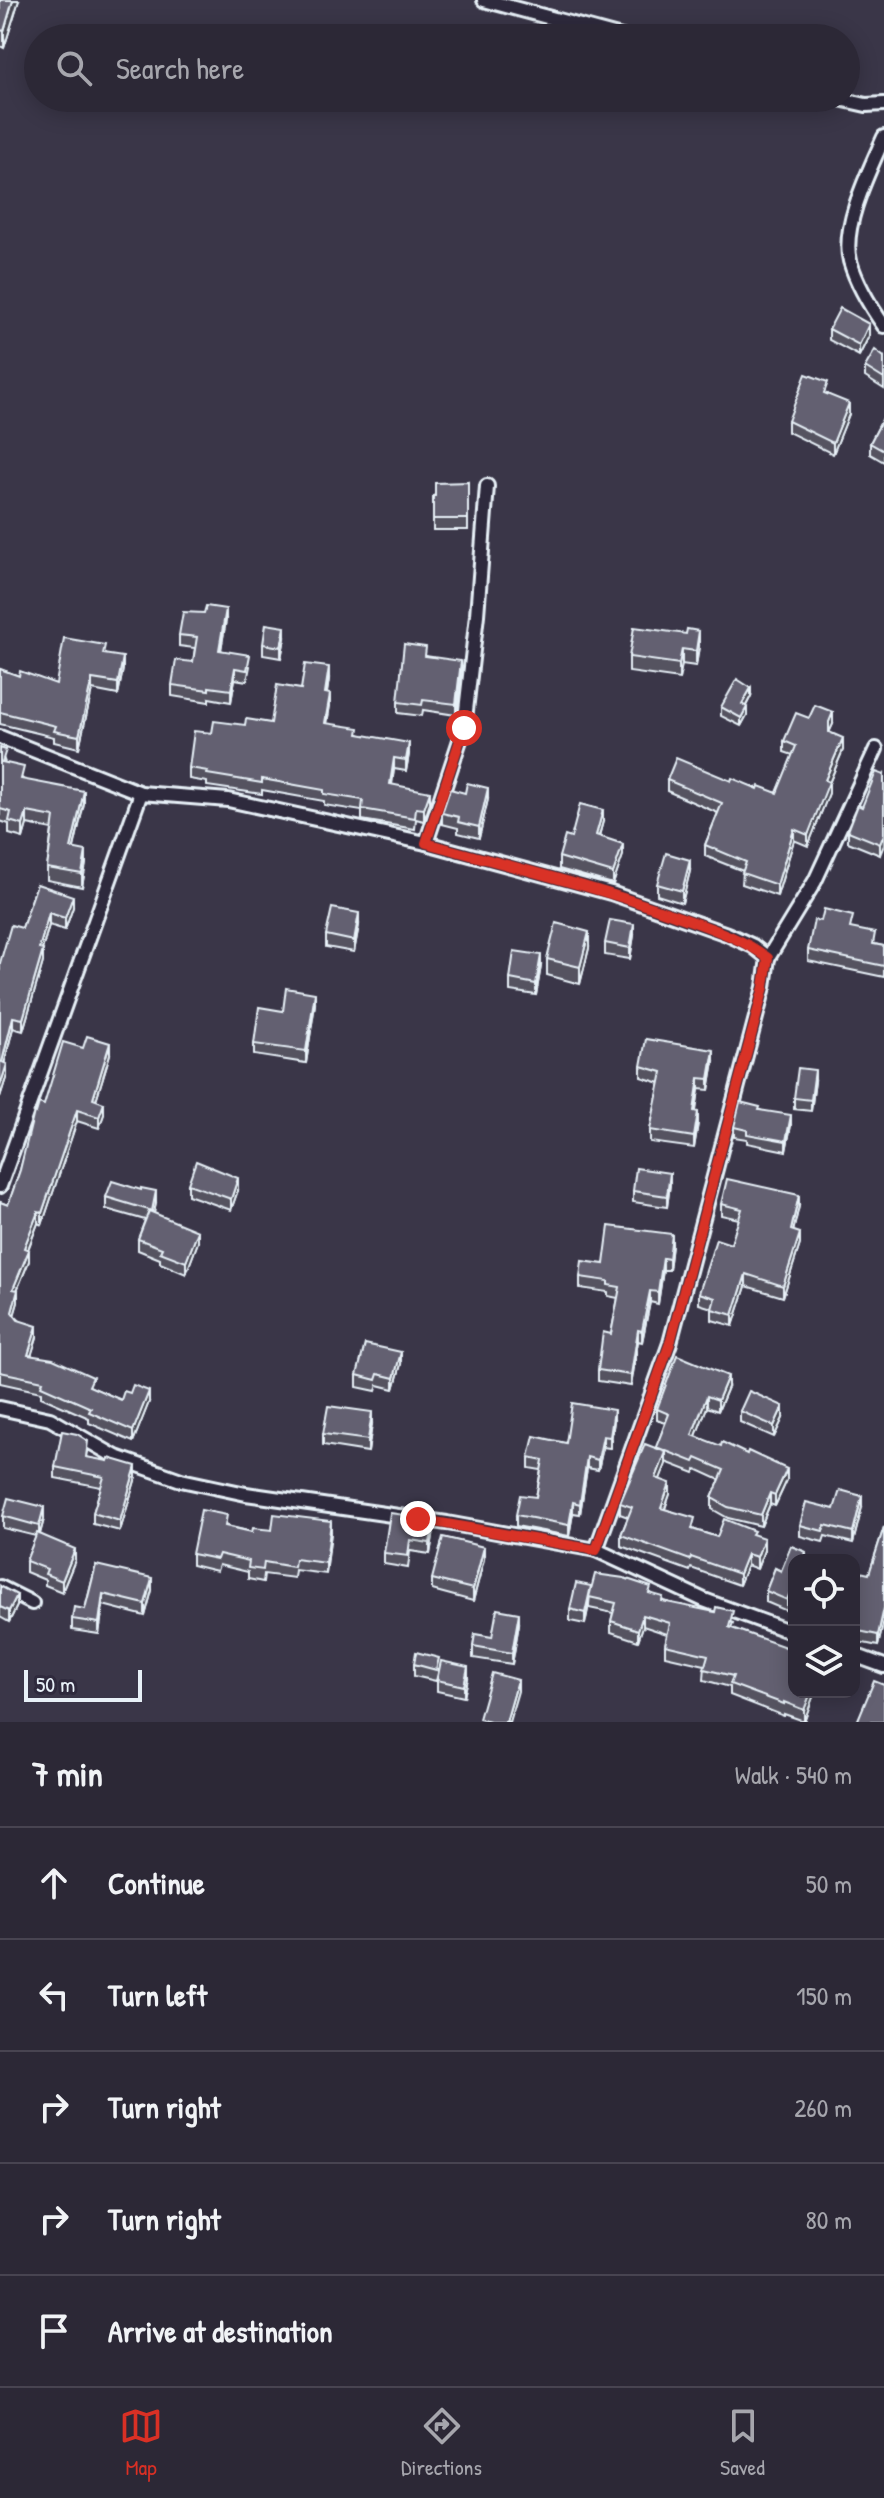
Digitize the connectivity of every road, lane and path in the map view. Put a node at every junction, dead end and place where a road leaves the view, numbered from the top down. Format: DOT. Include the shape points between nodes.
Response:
graph roads {
  1 [pos="484,0"];
  2 [pos="573,24"];
  3 [pos="860,104"];
  4 [pos="884,104"];
  5 [pos="884,137"];
  6 [pos="884,326"];
  7 [pos="487,486"];
  8 [pos="0,737"];
  9 [pos="876,749"];
  10 [pos="141,793"];
  11 [pos="426,843"];
  12 [pos="768,958"];
  13 [pos="0,1186"];
  14 [pos="0,1408"];
  15 [pos="596,1550"];
  16 [pos="0,1587"];
  17 [pos="32,1603"];
  18 [pos="788,1631"];
  19 [pos="860,1657"];
  20 [pos="884,1666"];
  1 -- 2 [label="street"];
  3 -- 4 [label="street"];
  5 -- 6 [label="street" via="854,213 848,248 861,289"];
  7 -- 11 [label="street" via="464,728"];
  8 -- 10 [label="street"];
  9 -- 12 [label="street" via="815,881"];
  10 -- 11 [label="street" via="228,800"];
  10 -- 13 [label="street"];
  11 -- 12 [label="street" via="611,893 727,934"];
  12 -- 15 [label="street" via="670,1343"];
  14 -- 15 [label="street" via="50,1419 116,1457 181,1480"];
  15 -- 18 [label="street" via="704,1600"];
  16 -- 17 [label="street"];
  19 -- 20 [label="street"];
}
